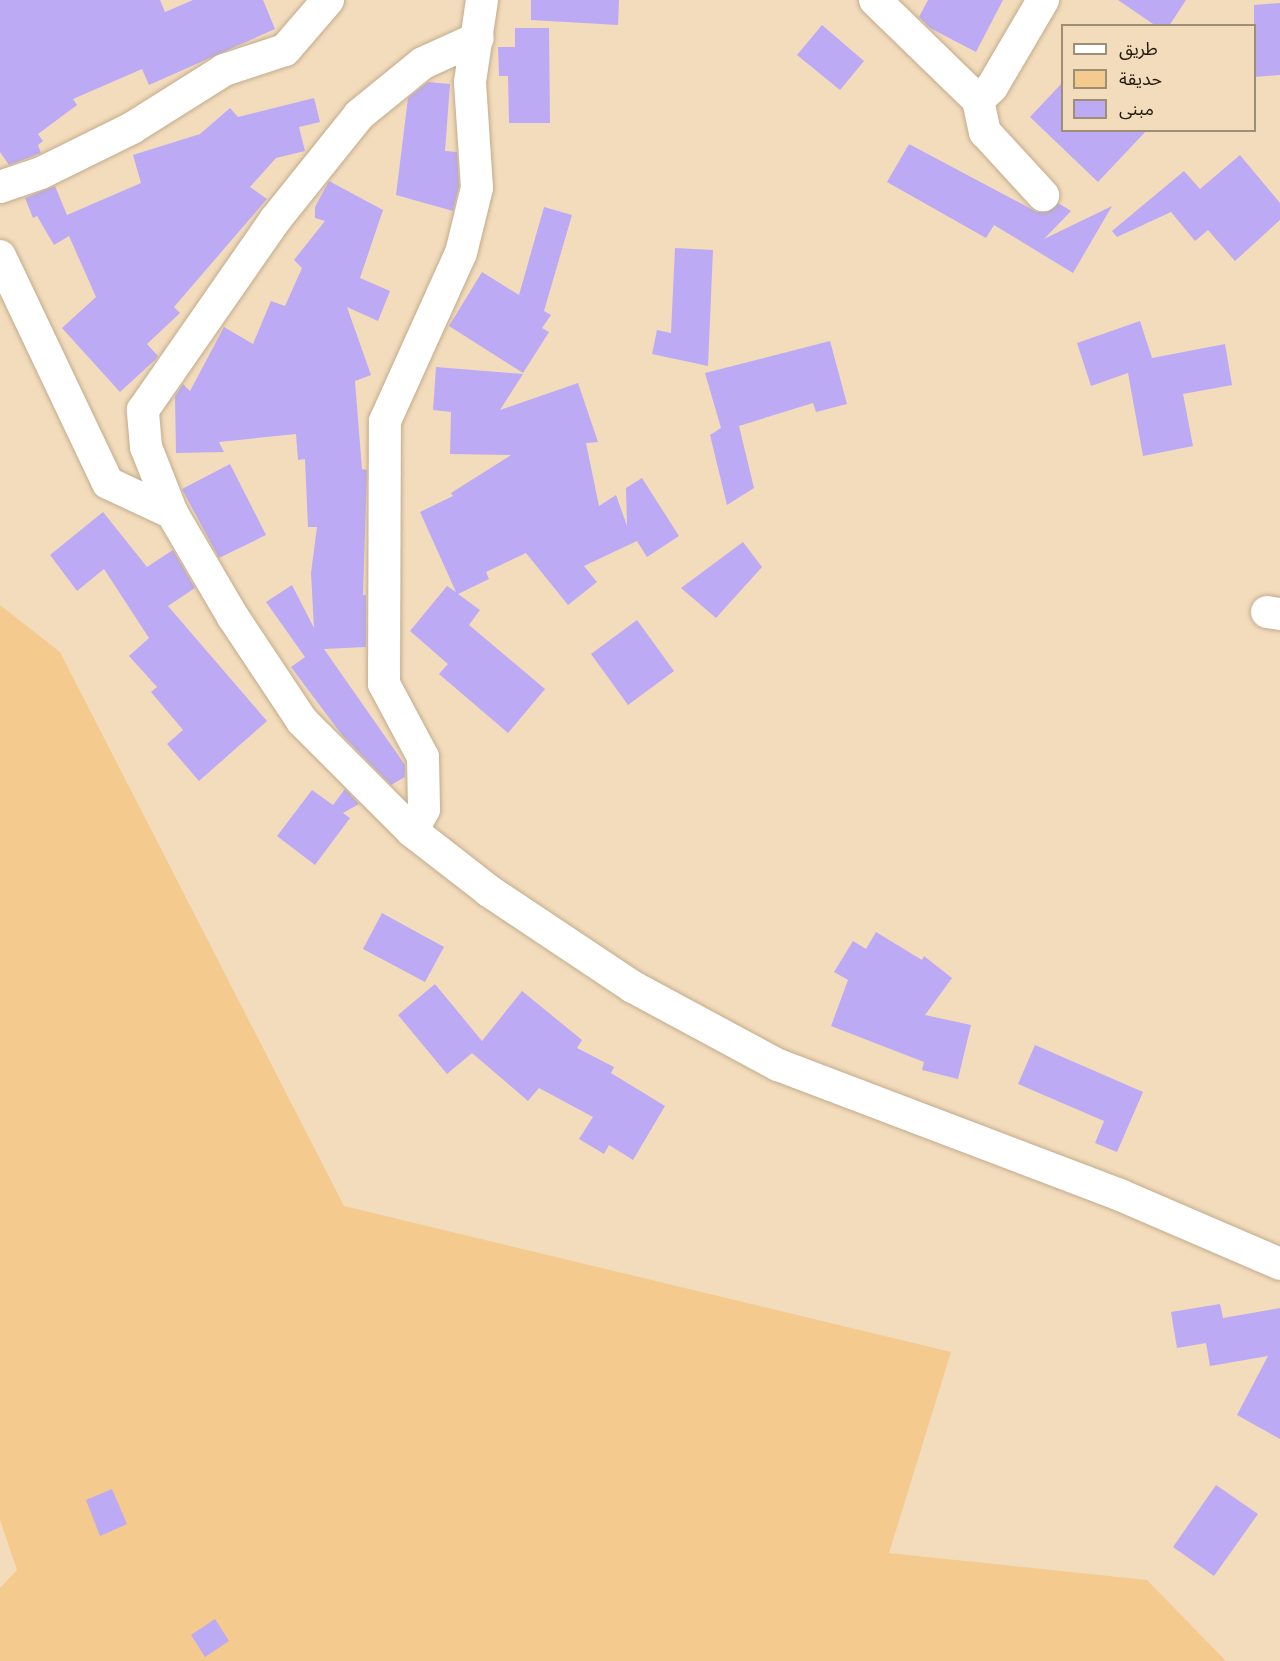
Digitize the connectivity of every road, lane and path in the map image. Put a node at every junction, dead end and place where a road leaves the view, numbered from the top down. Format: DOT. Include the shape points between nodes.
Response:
graph roads {
  1 [pos="328,0"];
  2 [pos="482,0"];
  3 [pos="875,0"];
  4 [pos="1043,0"];
  5 [pos="478,38"];
  6 [pos="978,100"];
  7 [pos="0,187"];
  8 [pos="1043,195"];
  9 [pos="0,256"];
  10 [pos="172,513"];
  11 [pos="412,831"];
  12 [pos="1280,1264"];
  1 -- 7 [label="street" via="285,50 224,70 132,128 41,173"];
  2 -- 5 [label="street"];
  3 -- 6 [label="street"];
  4 -- 6 [label="street" via="992,87"];
  5 -- 10 [label="street" via="423,63 359,115 275,220 143,410 146,447"];
  5 -- 11 [label="street" via="470,82 477,188 461,253 385,422 384,684 423,757 424,809"];
  6 -- 8 [label="street" via="985,132"];
  9 -- 10 [label="street" via="108,483"];
  10 -- 11 [label="street" via="233,617 302,721"];
  11 -- 12 [label="street" via="489,891 633,987 778,1065 1120,1195"];
}
